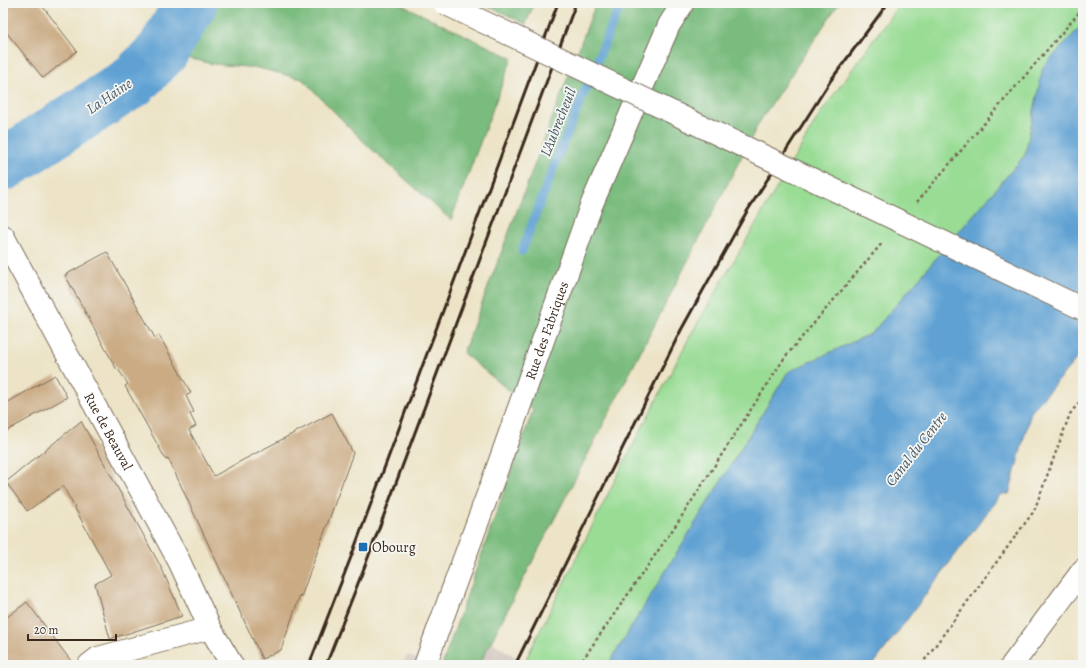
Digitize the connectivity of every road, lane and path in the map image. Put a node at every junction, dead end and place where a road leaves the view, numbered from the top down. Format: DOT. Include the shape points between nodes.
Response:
graph roads {
  1 [pos="444,3"];
  2 [pos="683,3"];
  3 [pos="1083,8"];
  4 [pos="912,208"];
  5 [pos="3,236"];
  6 [pos="887,238"];
  7 [pos="1083,309"];
  8 [pos="1083,397"];
  9 [pos="1083,570"];
  10 [pos="210,628"];
  11 [pos="89,665"];
  12 [pos="232,665"];
  13 [pos="425,665"];
  14 [pos="579,665"];
  15 [pos="921,665"];
  16 [pos="1012,665"];
  1 -- 7 [label="street, bridge"];
  2 -- 13 [label="street, Rue des Fabriques" via="669,25 591,206"];
  3 -- 4 [label="path"];
  5 -- 10 [label="street, Rue de Beauval" via="180,561"];
  6 -- 14 [label="path" via="785,358 680,519"];
  8 -- 15 [label="path" via="1070,414 1034,511"];
  9 -- 16 [label="street"];
  10 -- 11 [label="street" via="98,658"];
  10 -- 12 [label="street, Rue de Beauval"];
}
